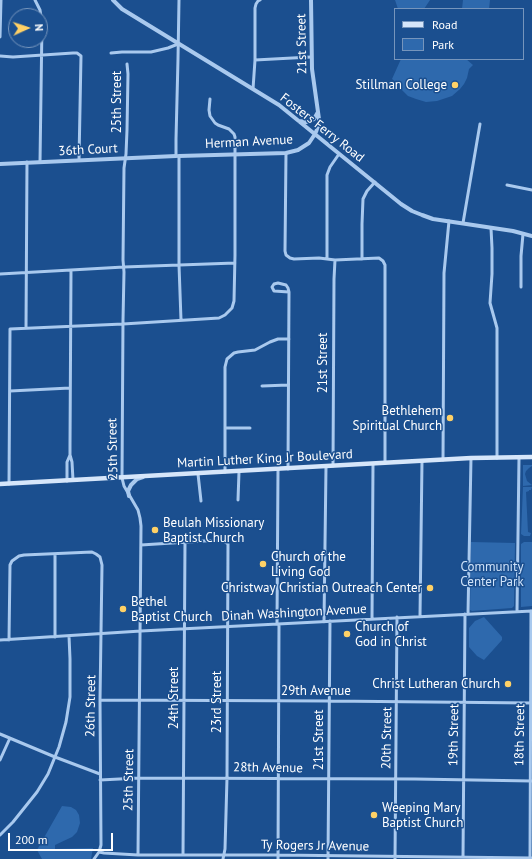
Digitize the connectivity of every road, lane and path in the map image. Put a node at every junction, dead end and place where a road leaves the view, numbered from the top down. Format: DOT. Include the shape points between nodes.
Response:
graph roads {
  1 [pos="1,0"];
  2 [pos="35,0"];
  3 [pos="113,0"];
  4 [pos="178,0"];
  5 [pos="259,0"];
  6 [pos="311,0"];
  7 [pos="0,12"];
  8 [pos="0,37"];
  9 [pos="178,44"];
  10 [pos="111,53"];
  11 [pos="41,55"];
  12 [pos="0,56"];
  13 [pos="311,57"];
  14 [pos="255,60"];
  15 [pos="127,64"];
  16 [pos="253,89"];
  17 [pos="210,99"];
  18 [pos="318,112"];
  19 [pos="299,121"];
  20 [pos="480,124"];
  21 [pos="315,134"];
  22 [pos="322,139"];
  23 [pos="309,143"];
  24 [pos="286,153"];
  25 [pos="236,154"];
  26 [pos="339,154"];
  27 [pos="178,156"];
  28 [pos="126,158"];
  29 [pos="79,160"];
  30 [pos="27,162"];
  31 [pos="40,162"];
  32 [pos="0,164"];
  33 [pos="375,182"];
  34 [pos="507,184"];
  35 [pos="532,190"];
  36 [pos="449,221"];
  37 [pos="463,223"];
  38 [pos="491,228"];
  39 [pos="523,234"];
  40 [pos="532,236"];
  41 [pos="362,258"];
  42 [pos="327,259"];
  43 [pos="335,260"];
  44 [pos="235,263"];
  45 [pos="179,265"];
  46 [pos="124,267"];
  47 [pos="72,270"];
  48 [pos="26,272"];
  49 [pos="0,274"];
  50 [pos="521,287"];
  51 [pos="289,292"];
  52 [pos="181,320"];
  53 [pos="123,324"];
  54 [pos="71,326"];
  55 [pos="26,328"];
  56 [pos="289,339"];
  57 [pos="262,386"];
  58 [pos="288,386"];
  59 [pos="70,388"];
  60 [pos="10,391"];
  61 [pos="225,428"];
  62 [pos="250,428"];
  63 [pos="70,455"];
  64 [pos="532,457"];
  65 [pos="471,458"];
  66 [pos="497,458"];
  67 [pos="519,458"];
  68 [pos="443,460"];
  69 [pos="422,461"];
  70 [pos="384,463"];
  71 [pos="373,464"];
  72 [pos="333,466"];
  73 [pos="326,467"];
  74 [pos="288,469"];
  75 [pos="278,470"];
  76 [pos="225,472"];
  77 [pos="239,472"];
  78 [pos="198,474"];
  79 [pos="143,477"];
  80 [pos="122,478"];
  81 [pos="73,480"];
  82 [pos="67,481"];
  83 [pos="0,484"];
  84 [pos="9,484"];
  85 [pos="129,496"];
  86 [pos="238,500"];
  87 [pos="201,501"];
  88 [pos="185,542"];
  89 [pos="141,545"];
  90 [pos="55,554"];
  91 [pos="516,611"];
  92 [pos="532,611"];
  93 [pos="467,614"];
  94 [pos="420,616"];
  95 [pos="398,618"];
  96 [pos="372,619"];
  97 [pos="330,621"];
  98 [pos="324,622"];
  99 [pos="278,624"];
  100 [pos="227,627"];
  101 [pos="184,629"];
  102 [pos="141,631"];
  103 [pos="102,634"];
  104 [pos="69,636"];
  105 [pos="55,637"];
  106 [pos="0,640"];
  107 [pos="9,640"];
  108 [pos="100,700"];
  109 [pos="140,700"];
  110 [pos="184,700"];
  111 [pos="227,701"];
  112 [pos="278,701"];
  113 [pos="329,701"];
  114 [pos="397,702"];
  115 [pos="464,703"];
  116 [pos="531,703"];
  117 [pos="0,734"];
  118 [pos="10,738"];
  119 [pos="55,757"];
  120 [pos="0,760"];
  121 [pos="100,774"];
  122 [pos="139,778"];
  123 [pos="184,778"];
  124 [pos="227,778"];
  125 [pos="278,779"];
  126 [pos="329,779"];
  127 [pos="396,779"];
  128 [pos="100,780"];
  129 [pos="463,780"];
  130 [pos="531,781"];
  131 [pos="0,835"];
  132 [pos="99,852"];
  133 [pos="140,855"];
  134 [pos="184,855"];
  135 [pos="224,855"];
  136 [pos="193,857"];
  137 [pos="278,857"];
  138 [pos="463,857"];
  139 [pos="328,858"];
  140 [pos="395,858"];
  141 [pos="531,858"];
  142 [pos="94,859"];
  143 [pos="142,859"];
  144 [pos="223,859"];
  1 -- 7 [label="street"];
  2 -- 11 [label="street" via="42,23"];
  3 -- 9 [label="street, Fosters Ferry Road" via="122,9"];
  4 -- 9 [label="street"];
  5 -- 14 [label="street" via="255,8"];
  6 -- 13 [label="street, 21st Street"];
  7 -- 8 [label="street"];
  9 -- 10 [label="street" via="151,52"];
  9 -- 16 [label="street, Fosters Ferry Road"];
  9 -- 27 [label="street"];
  11 -- 12 [label="street"];
  11 -- 29 [label="street" via="73,53 81,56"];
  11 -- 31 [label="street"];
  13 -- 14 [label="street"];
  13 -- 18 [label="street, 21st Street"];
  14 -- 16 [label="street"];
  15 -- 28 [label="street, 25th Street"];
  16 -- 19 [label="street, Fosters Ferry Road"];
  17 -- 25 [label="street" via="210,116 215,123 234,134"];
  18 -- 19 [label="street" via="314,119 307,122"];
  18 -- 21 [label="street, 21st Street" via="319,125"];
  19 -- 21 [label="street, Fosters Ferry Road"];
  20 -- 37 [label="street"];
  21 -- 22 [label="street, Fosters Ferry Road"];
  21 -- 23 [label="street, Herman Avenue"];
  22 -- 23 [label="street"];
  22 -- 26 [label="street, Fosters Ferry Road"];
  23 -- 24 [label="street, Herman Avenue" via="298,150"];
  24 -- 25 [label="street, Herman Avenue"];
  24 -- 42 [label="street" via="286,255 294,259"];
  25 -- 27 [label="street, Herman Avenue"];
  25 -- 44 [label="street"];
  26 -- 33 [label="street, Fosters Ferry Road"];
  26 -- 42 [label="street" via="327,175"];
  27 -- 28 [label="street, 36th Court"];
  27 -- 45 [label="street"];
  28 -- 29 [label="street, 36th Court"];
  28 -- 46 [label="street, 25th Street"];
  29 -- 31 [label="street, 36th Court"];
  30 -- 31 [label="street, 36th Court"];
  30 -- 32 [label="street, 36th Court"];
  30 -- 48 [label="street"];
  33 -- 36 [label="street, Fosters Ferry Road" via="412,210 428,217"];
  33 -- 41 [label="street" via="363,199"];
  34 -- 35 [label="street"];
  36 -- 37 [label="street, Fosters Ferry Road"];
  36 -- 68 [label="street" via="444,273"];
  37 -- 38 [label="street, Fosters Ferry Road"];
  38 -- 39 [label="street, Fosters Ferry Road"];
  38 -- 66 [label="street" via="490,303 497,328"];
  39 -- 40 [label="street, Fosters Ferry Road"];
  39 -- 50 [label="street"];
  41 -- 43 [label="street"];
  41 -- 70 [label="street" via="379,258 383,261 385,270"];
  42 -- 43 [label="street"];
  43 -- 72 [label="street, 21st Street"];
  44 -- 45 [label="street"];
  44 -- 52 [label="street" via="232,308 219,318"];
  45 -- 46 [label="street"];
  45 -- 52 [label="street"];
  46 -- 47 [label="street"];
  46 -- 53 [label="street, 25th Street"];
  47 -- 48 [label="street"];
  47 -- 54 [label="street"];
  48 -- 49 [label="street"];
  48 -- 55 [label="street"];
  51 -- 51 [label="street" via="286,285 274,284 272,287 274,291"];
  51 -- 56 [label="street"];
  52 -- 53 [label="street"];
  53 -- 54 [label="street"];
  53 -- 80 [label="street, 25th Street"];
  54 -- 55 [label="street"];
  54 -- 59 [label="street"];
  55 -- 60 [label="street" via="10,329"];
  56 -- 58 [label="street"];
  56 -- 61 [label="street" via="274,340 255,350 238,352 227,359"];
  57 -- 58 [label="street"];
  58 -- 74 [label="street"];
  59 -- 60 [label="street"];
  59 -- 63 [label="street"];
  60 -- 84 [label="street"];
  61 -- 62 [label="street"];
  61 -- 76 [label="street"];
  63 -- 81 [label="street"];
  63 -- 82 [label="street" via="67,462"];
  64 -- 67 [label="main road, Martin Luther King Jr Boulevard"];
  65 -- 66 [label="main road, Martin Luther King Jr Boulevard"];
  65 -- 68 [label="main road, Martin Luther King Jr Boulevard"];
  65 -- 93 [label="street, 19th Street"];
  66 -- 67 [label="main road, Martin Luther King Jr Boulevard"];
  67 -- 91 [label="street"];
  68 -- 69 [label="main road, Martin Luther King Jr Boulevard"];
  69 -- 70 [label="main road, Martin Luther King Jr Boulevard"];
  69 -- 94 [label="street"];
  70 -- 71 [label="main road, Martin Luther King Jr Boulevard"];
  71 -- 72 [label="main road, Martin Luther King Jr Boulevard"];
  71 -- 96 [label="street"];
  72 -- 73 [label="main road, Martin Luther King Jr Boulevard"];
  73 -- 74 [label="main road, Martin Luther King Jr Boulevard"];
  73 -- 98 [label="street"];
  74 -- 75 [label="main road, Martin Luther King Jr Boulevard"];
  75 -- 77 [label="main road, Martin Luther King Jr Boulevard"];
  75 -- 99 [label="street"];
  76 -- 77 [label="main road, Martin Luther King Jr Boulevard"];
  76 -- 78 [label="main road, Martin Luther King Jr Boulevard"];
  77 -- 86 [label="street"];
  78 -- 79 [label="main road, Martin Luther King Jr Boulevard"];
  78 -- 87 [label="street"];
  79 -- 80 [label="main road, Martin Luther King Jr Boulevard"];
  79 -- 85 [label="street" via="131,485"];
  80 -- 81 [label="main road, Martin Luther King Jr Boulevard"];
  80 -- 85 [label="street, 25th Street"];
  81 -- 82 [label="main road, Martin Luther King Jr Boulevard"];
  82 -- 84 [label="main road, Martin Luther King Jr Boulevard"];
  83 -- 84 [label="main road, Martin Luther King Jr Boulevard"];
  85 -- 89 [label="street, 25th Street" via="140,518"];
  88 -- 89 [label="street"];
  88 -- 100 [label="street, 23rd Street" via="220,540 228,544"];
  88 -- 101 [label="street, 24th Street"];
  89 -- 102 [label="street, 25th Street"];
  90 -- 103 [label="street, 26th Street" via="92,552 100,557"];
  90 -- 105 [label="street"];
  90 -- 107 [label="street" via="24,555 12,561"];
  91 -- 92 [label="street, Dinah Washington Avenue"];
  91 -- 93 [label="street, Dinah Washington Avenue"];
  92 -- 116 [label="street, 18th Street"];
  93 -- 94 [label="street, Dinah Washington Avenue"];
  93 -- 115 [label="street, 19th Street"];
  94 -- 95 [label="street, Dinah Washington Avenue"];
  95 -- 96 [label="street, Dinah Washington Avenue"];
  95 -- 114 [label="street, 20th Street"];
  96 -- 97 [label="street, Dinah Washington Avenue"];
  97 -- 98 [label="street, Dinah Washington Avenue"];
  97 -- 113 [label="street, 21st Street"];
  98 -- 99 [label="street, Dinah Washington Avenue"];
  99 -- 100 [label="street, Dinah Washington Avenue"];
  99 -- 112 [label="street"];
  100 -- 101 [label="street, Dinah Washington Avenue"];
  100 -- 111 [label="street, 23rd Street"];
  101 -- 102 [label="street, Dinah Washington Avenue"];
  101 -- 110 [label="street, 24th Street"];
  102 -- 103 [label="street, Dinah Washington Avenue"];
  102 -- 109 [label="street, 25th Street"];
  103 -- 104 [label="street, Dinah Washington Avenue"];
  103 -- 108 [label="street, 26th Street"];
  104 -- 105 [label="street, Dinah Washington Avenue"];
  104 -- 119 [label="street" via="70,697 66,722"];
  105 -- 107 [label="street, Dinah Washington Avenue"];
  106 -- 107 [label="street, Dinah Washington Avenue"];
  108 -- 109 [label="street, 29th Avenue"];
  108 -- 121 [label="street, 26th Street"];
  109 -- 110 [label="street, 29th Avenue"];
  109 -- 122 [label="street, 25th Street"];
  110 -- 111 [label="street, 29th Avenue"];
  110 -- 123 [label="street, 24th Street"];
  111 -- 112 [label="street, 29th Avenue"];
  111 -- 124 [label="street, 23rd Street"];
  112 -- 113 [label="street, 29th Avenue"];
  112 -- 125 [label="street"];
  113 -- 114 [label="street, 29th Avenue"];
  113 -- 126 [label="street, 21st Street"];
  114 -- 115 [label="street, 29th Avenue"];
  114 -- 127 [label="street, 20th Street"];
  115 -- 116 [label="street, 29th Avenue"];
  115 -- 129 [label="street, 19th Street"];
  116 -- 130 [label="street, 18th Street"];
  117 -- 118 [label="street"];
  118 -- 119 [label="street"];
  118 -- 120 [label="street"];
  119 -- 121 [label="street"];
  119 -- 131 [label="street" via="37,792"];
  121 -- 128 [label="street, 26th Street"];
  122 -- 123 [label="street, 28th Avenue"];
  122 -- 128 [label="street, 28th Avenue"];
  122 -- 133 [label="street, 25th Street"];
  123 -- 124 [label="street, 28th Avenue"];
  123 -- 134 [label="street, 24th Street"];
  124 -- 125 [label="street, 28th Avenue"];
  124 -- 135 [label="street, 23rd Street"];
  125 -- 126 [label="street, 28th Avenue"];
  125 -- 137 [label="street"];
  126 -- 127 [label="street, 28th Avenue"];
  126 -- 139 [label="street, 21st Street"];
  127 -- 129 [label="street, 28th Avenue"];
  127 -- 140 [label="street, 20th Street"];
  128 -- 132 [label="street, 26th Street"];
  129 -- 130 [label="street, 28th Avenue"];
  129 -- 138 [label="street, 19th Street"];
  130 -- 141 [label="street, 18th Street"];
  132 -- 133 [label="street, Ty Rogers Jr Avenue"];
  132 -- 142 [label="street"];
  133 -- 134 [label="street, Ty Rogers Jr Avenue"];
  133 -- 143 [label="street, 25th Street"];
  134 -- 136 [label="street, Ty Rogers Jr Avenue"];
  135 -- 136 [label="street, Ty Rogers Jr Avenue"];
  135 -- 137 [label="street, Ty Rogers Jr Avenue"];
  135 -- 144 [label="street, 23rd Street"];
  137 -- 139 [label="street, Ty Rogers Jr Avenue"];
  138 -- 140 [label="street, Ty Rogers Jr Avenue"];
  138 -- 141 [label="street, Ty Rogers Jr Avenue"];
  139 -- 140 [label="street, Ty Rogers Jr Avenue"];
}
